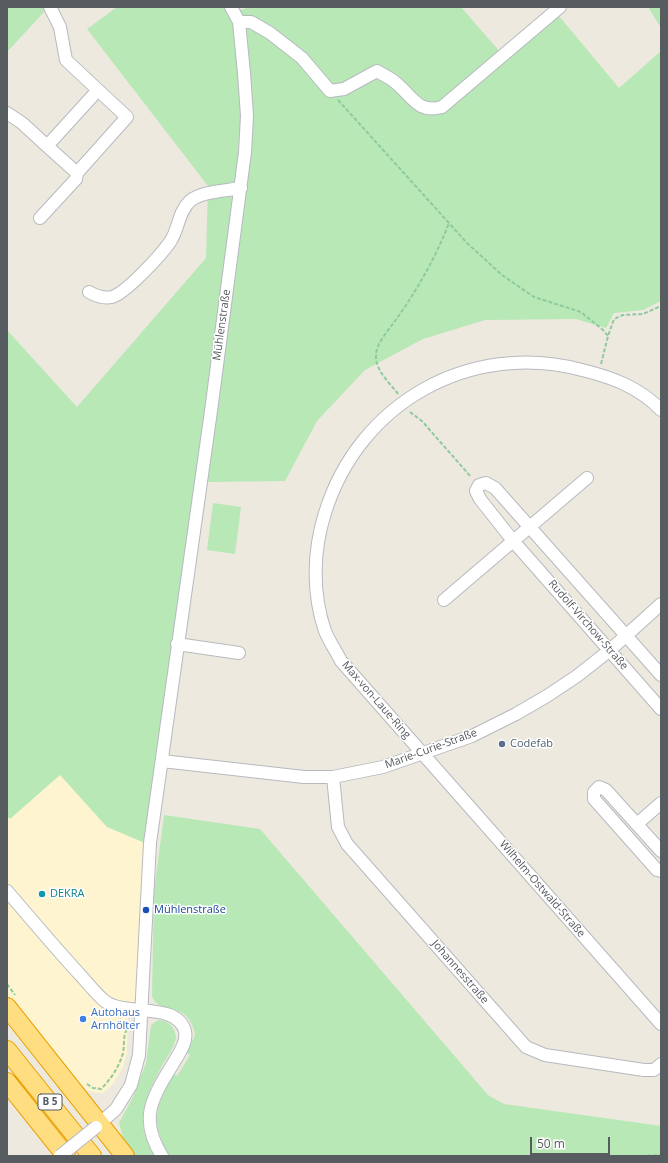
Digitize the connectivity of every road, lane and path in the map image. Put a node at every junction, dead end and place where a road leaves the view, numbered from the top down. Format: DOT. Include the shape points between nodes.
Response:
graph roads {
  1 [pos="50,7"];
  2 [pos="231,7"];
  3 [pos="560,7"];
  4 [pos="239,22"];
  5 [pos="98,90"];
  6 [pos="330,91"];
  7 [pos="7,113"];
  8 [pos="47,146"];
  9 [pos="77,173"];
  10 [pos="240,188"];
  11 [pos="40,218"];
  12 [pos="450,223"];
  13 [pos="89,292"];
  14 [pos="661,306"];
  15 [pos="608,336"];
  16 [pos="599,374"];
  17 [pos="404,401"];
  18 [pos="658,402"];
  19 [pos="587,478"];
  20 [pos="479,486"];
  21 [pos="530,527"];
  22 [pos="514,542"];
  23 [pos="444,600"];
  24 [pos="661,604"];
  25 [pos="626,636"];
  26 [pos="177,644"];
  27 [pos="610,650"];
  28 [pos="239,653"];
  29 [pos="661,675"];
  30 [pos="661,709"];
  31 [pos="422,754"];
  32 [pos="162,761"];
  33 [pos="334,777"];
  34 [pos="661,803"];
  35 [pos="637,824"];
  36 [pos="661,851"];
  37 [pos="661,870"];
  38 [pos="7,891"];
  39 [pos="7,984"];
  40 [pos="13,1004"];
  41 [pos="141,1010"];
  42 [pos="661,1024"];
  43 [pos="7,1050"];
  44 [pos="661,1064"];
  45 [pos="82,1080"];
  46 [pos="7,1082"];
  47 [pos="7,1093"];
  48 [pos="98,1126"];
  49 [pos="45,1128"];
  50 [pos="661,1155"];
  51 [pos="60,1156"];
  52 [pos="66,1156"];
  53 [pos="92,1156"];
  54 [pos="125,1156"];
  55 [pos="162,1156"];
  56 [pos="641,1156"];
  1 -- 5 [label="street" via="60,27 66,60"];
  2 -- 4 [label="street, Mühlenstraße"];
  3 -- 6 [label="street" via="442,107 433,110 424,108 412,100 396,83 377,71 344,89"];
  4 -- 6 [label="street" via="251,22 270,33 302,58"];
  4 -- 10 [label="street, Mühlenstraße" via="246,116"];
  5 -- 8 [label="street"];
  5 -- 9 [label="street" via="127,117"];
  6 -- 12 [label="path"];
  7 -- 8 [label="street"];
  8 -- 9 [label="street"];
  9 -- 11 [label="street" via="76,179"];
  10 -- 13 [label="street" via="191,200 184,208 170,242 139,276 114,296 97,297"];
  10 -- 26 [label="street, Mühlenstraße"];
  12 -- 15 [label="path" via="486,261 522,291 581,312"];
  12 -- 17 [label="path" via="410,301 383,337 375,353 377,364"];
  14 -- 15 [label="path" via="644,314 618,316 612,323"];
  15 -- 16 [label="path"];
  16 -- 17 [label="street, Max-von-Laue-Ring" via="561,364 515,362 474,368 428,386"];
  16 -- 18 [label="street, Max-von-Laue-Ring" via="627,385"];
  17 -- 20 [label="path" via="411,413 422,421"];
  17 -- 31 [label="street, Max-von-Laue-Ring" via="364,438 344,466 329,499 322,522 316,562 318,602 326,632 341,661"];
  19 -- 21 [label="street"];
  20 -- 21 [label="street, Rudolf-Virchow-Straße" via="486,483 495,488"];
  20 -- 22 [label="street, Rudolf-Virchow-Straße" via="476,491 480,499"];
  21 -- 22 [label="street"];
  21 -- 25 [label="street, Rudolf-Virchow-Straße"];
  22 -- 23 [label="street"];
  22 -- 27 [label="street, Rudolf-Virchow-Straße"];
  24 -- 25 [label="street, Marie-Curie-Straße"];
  25 -- 27 [label="street, Marie-Curie-Straße"];
  25 -- 29 [label="street, Rudolf-Virchow-Straße"];
  26 -- 28 [label="street"];
  26 -- 32 [label="street, Mühlenstraße"];
  27 -- 30 [label="street, Rudolf-Virchow-Straße"];
  27 -- 31 [label="street, Marie-Curie-Straße" via="577,676 516,714 472,736"];
  31 -- 33 [label="street, Marie-Curie-Straße" via="383,767"];
  31 -- 42 [label="street, Wilhelm-Ostwald-Straße"];
  32 -- 33 [label="street, Marie-Curie-Straße" via="304,777"];
  32 -- 41 [label="street, Mühlenstraße" via="150,843"];
  33 -- 44 [label="street, Johannesstraße" via="338,827 348,844 526,1047 545,1055 644,1070 654,1070"];
  34 -- 35 [label="street"];
  35 -- 36 [label="street"];
  35 -- 37 [label="street" via="606,790 599,787 594,792 594,799 657,870"];
  38 -- 41 [label="street" via="106,1002 118,1007"];
  39 -- 40 [label="path"];
  40 -- 48 [label="highway"];
  41 -- 45 [label="path" via="127,1029 123,1038 123,1053 108,1082 101,1089 93,1088"];
  41 -- 48 [label="street, Mühlenstraße" via="139,1055 131,1085 116,1109"];
  41 -- 55 [label="street" via="171,1015 179,1021 185,1032 182,1048 152,1100 149,1115 154,1144"];
  43 -- 53 [label="highway, B 5"];
  46 -- 49 [label="highway, B 5"];
  47 -- 49 [label="highway"];
  48 -- 51 [label="street, Mühlenstraße, bridge"];
  48 -- 54 [label="highway"];
  49 -- 52 [label="highway, B 5"];
  50 -- 56 [label="path"];
}
